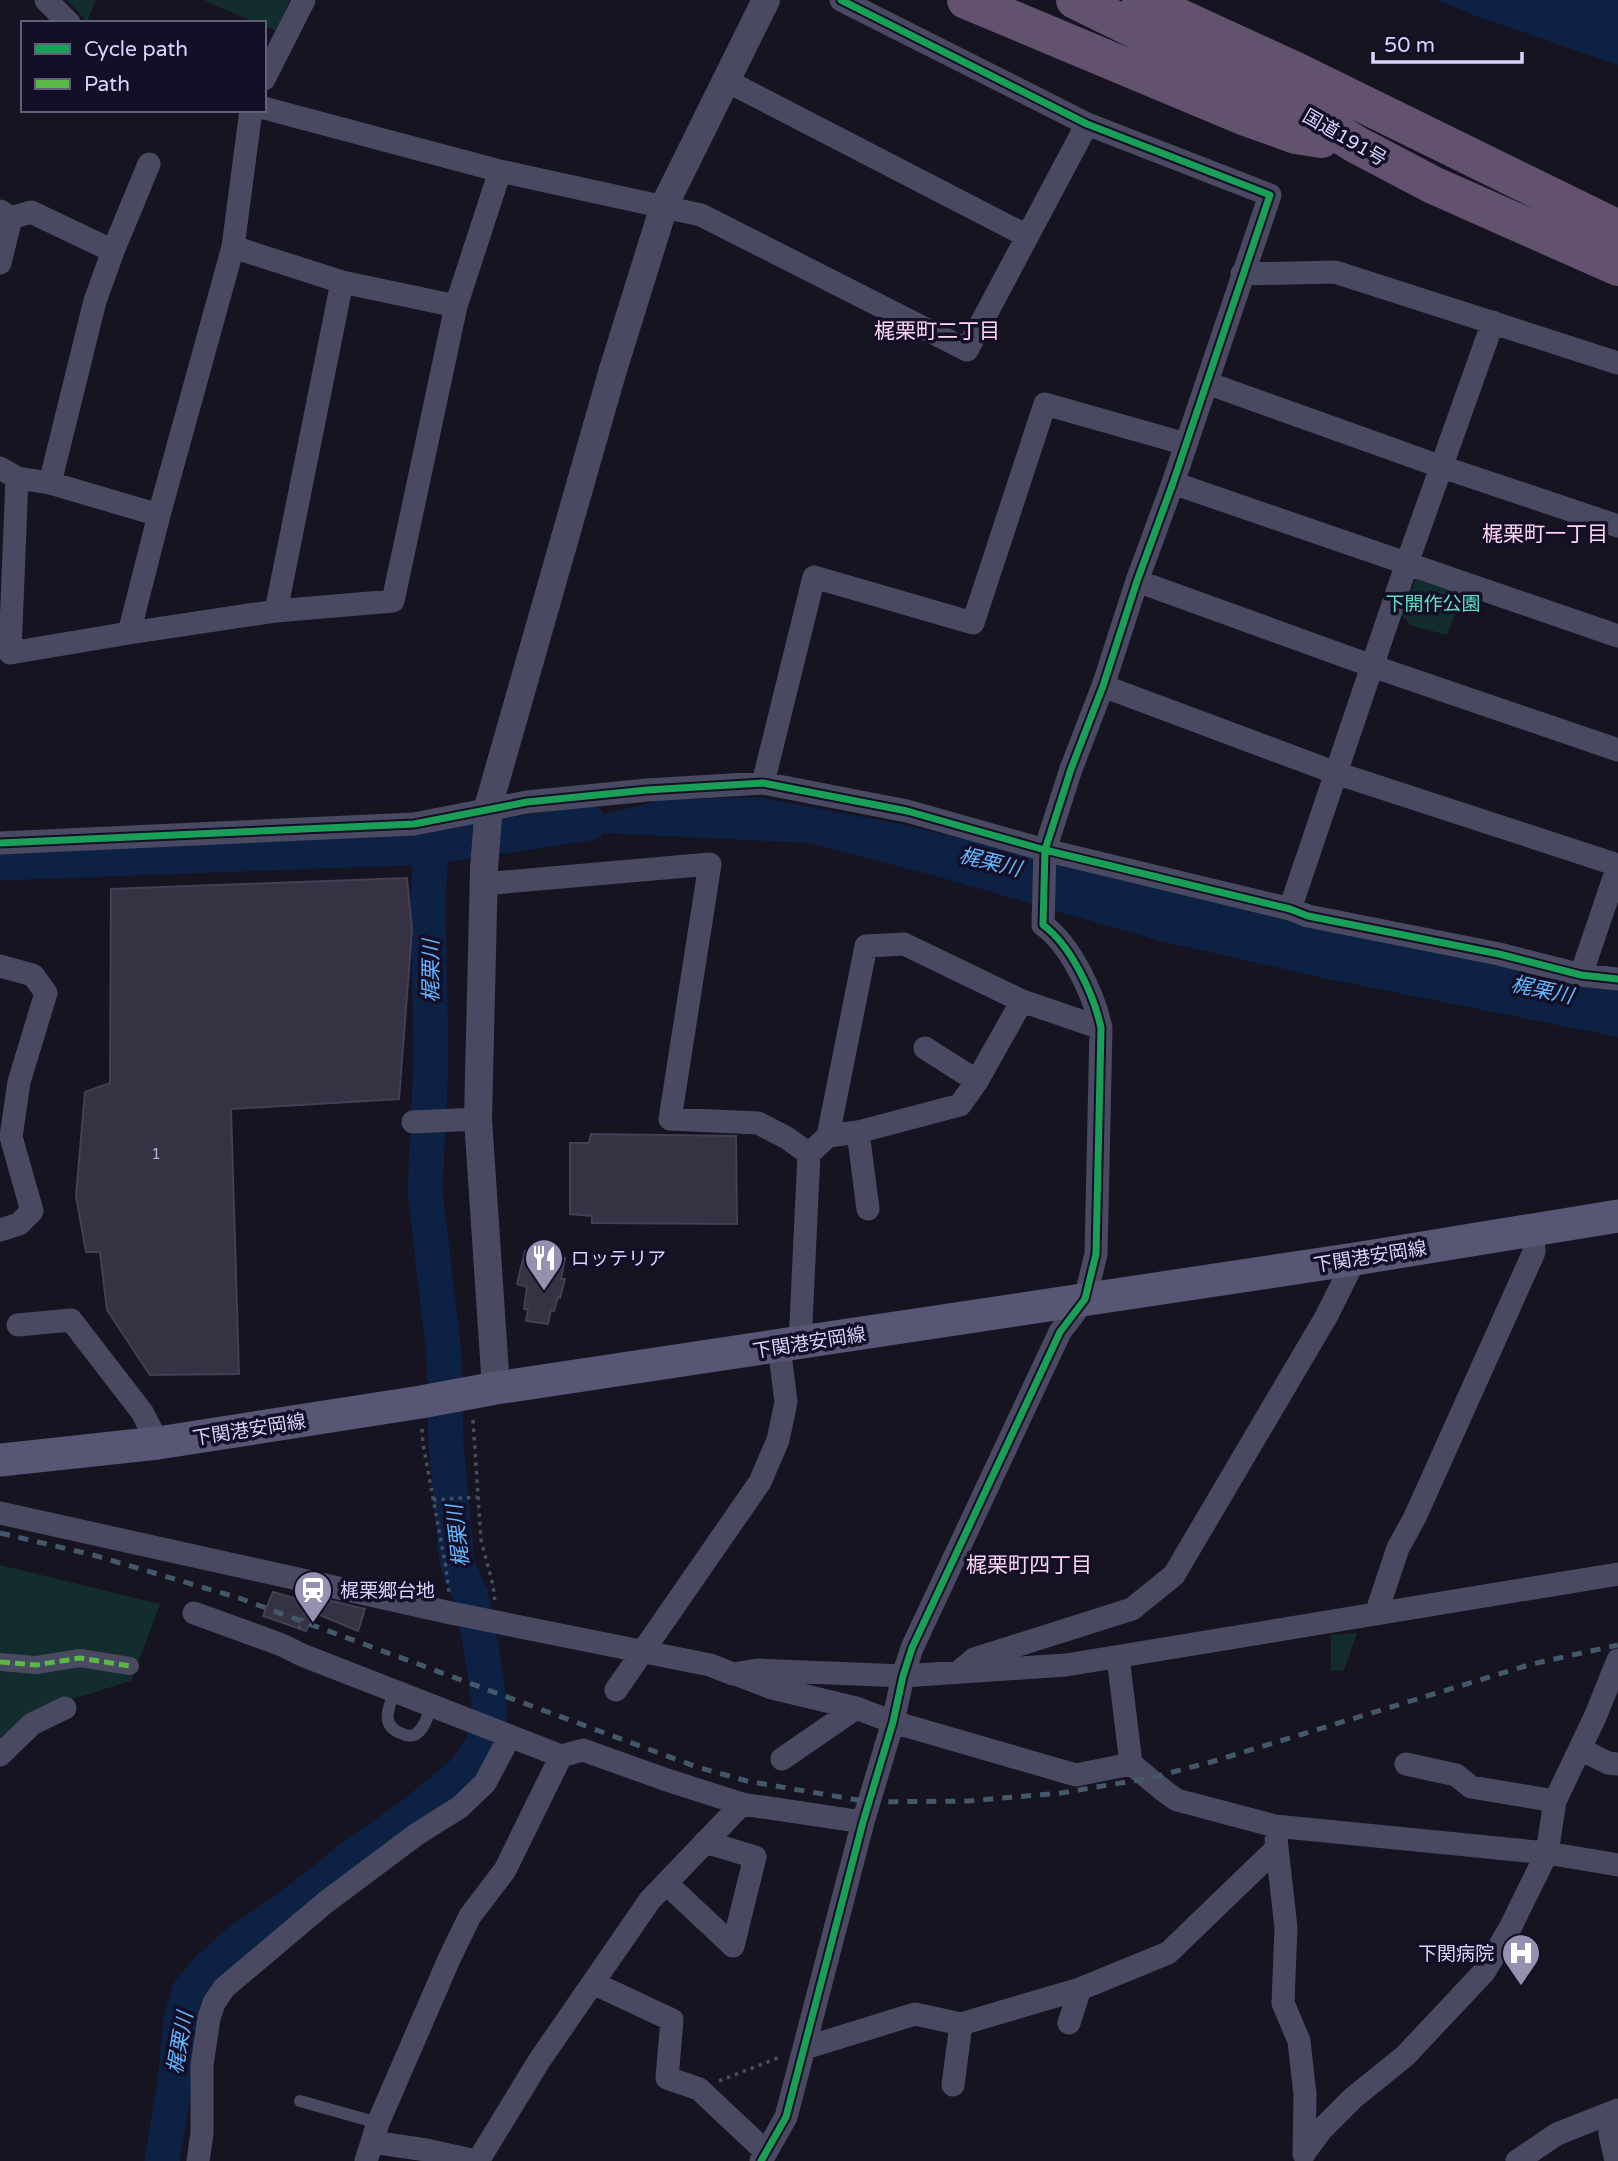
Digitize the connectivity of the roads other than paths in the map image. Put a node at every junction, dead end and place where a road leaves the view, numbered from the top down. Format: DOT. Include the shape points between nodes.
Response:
graph roads {
  1 [pos="46,0"];
  2 [pos="304,0"];
  3 [pos="766,0"];
  4 [pos="841,0"];
  5 [pos="966,0"];
  6 [pos="1075,0"];
  7 [pos="1141,0"];
  8 [pos="1201,0"];
  9 [pos="67,21"];
  10 [pos="1300,74"];
  11 [pos="266,75"];
  12 [pos="727,81"];
  13 [pos="266,109"];
  14 [pos="251,112"];
  15 [pos="1087,124"];
  16 [pos="1357,145"];
  17 [pos="149,164"];
  18 [pos="500,171"];
  19 [pos="664,206"];
  20 [pos="5,215"];
  21 [pos="1618,229"];
  22 [pos="1027,236"];
  23 [pos="233,247"];
  24 [pos="113,251"];
  25 [pos="0,263"];
  26 [pos="1618,267"];
  27 [pos="1242,274"];
  28 [pos="342,282"];
  29 [pos="456,306"];
  30 [pos="1493,322"];
  31 [pos="1618,363"];
  32 [pos="1207,383"];
  33 [pos="1186,444"];
  34 [pos="1442,467"];
  35 [pos="8,473"];
  36 [pos="50,483"];
  37 [pos="1173,483"];
  38 [pos="159,515"];
  39 [pos="1618,526"];
  40 [pos="1407,562"];
  41 [pos="1137,581"];
  42 [pos="276,611"];
  43 [pos="129,633"];
  44 [pos="1618,636"];
  45 [pos="5,653"];
  46 [pos="1372,666"];
  47 [pos="1103,686"];
  48 [pos="1618,750"];
  49 [pos="1336,773"];
  50 [pos="763,783"];
  51 [pos="0,844"];
  52 [pos="1045,850"];
  53 [pos="1618,866"];
  54 [pos="484,876"];
  55 [pos="1290,909"];
  56 [pos="0,966"];
  57 [pos="1581,975"];
  58 [pos="1618,979"];
  59 [pos="1022,1001"];
  60 [pos="1101,1028"];
  61 [pos="925,1048"];
  62 [pos="9,1080"];
  63 [pos="977,1081"];
  64 [pos="478,1119"];
  65 [pos="413,1122"];
  66 [pos="858,1132"];
  67 [pos="828,1136"];
  68 [pos="809,1154"];
  69 [pos="868,1209"];
  70 [pos="1618,1216"];
  71 [pos="0,1230"];
  72 [pos="1533,1230"];
  73 [pos="1354,1259"];
  74 [pos="1085,1299"];
  75 [pos="18,1325"];
  76 [pos="789,1345"];
  77 [pos="477,1392"];
  78 [pos="158,1443"];
  79 [pos="0,1460"];
  80 [pos="0,1513"];
  81 [pos="1618,1574"];
  82 [pos="194,1613"];
  83 [pos="1376,1614"];
  84 [pos="642,1652"];
  85 [pos="1118,1657"];
  86 [pos="1618,1660"];
  87 [pos="0,1662"];
  88 [pos="131,1666"];
  89 [pos="956,1673"];
  90 [pos="733,1674"];
  91 [pos="903,1676"];
  92 [pos="616,1690"];
  93 [pos="394,1692"];
  94 [pos="432,1706"];
  95 [pos="65,1708"];
  96 [pos="856,1708"];
  97 [pos="893,1721"];
  98 [pos="507,1735"];
  99 [pos="1580,1749"];
  100 [pos="0,1755"];
  101 [pos="561,1756"];
  102 [pos="782,1759"];
  103 [pos="1131,1764"];
  104 [pos="1406,1764"];
  105 [pos="1618,1764"];
  106 [pos="1555,1801"];
  107 [pos="742,1804"];
  108 [pos="863,1822"];
  109 [pos="1276,1837"];
  110 [pos="705,1842"];
  111 [pos="1547,1853"];
  112 [pos="1618,1865"];
  113 [pos="666,1883"];
  114 [pos="593,1983"];
  115 [pos="1080,1989"];
  116 [pos="961,2024"];
  117 [pos="1069,2024"];
  118 [pos="805,2048"];
  119 [pos="953,2085"];
  120 [pos="300,2101"];
  121 [pos="1614,2112"];
  122 [pos="372,2142"];
  123 [pos="764,2157"];
  124 [pos="1303,2157"];
  125 [pos="198,2161"];
  126 [pos="477,2161"];
  127 [pos="1517,2161"];
  128 [pos="1616,2161"];
  1 -- 9 [label="street"];
  2 -- 11 [label="street"];
  3 -- 12 [label="street"];
  4 -- 15 [label="street"];
  5 -- 16 [label="highway" via="1243,116 1296,135"];
  6 -- 16 [label="highway, 国道191号" via="1294,107"];
  7 -- 10 [label="highway, 国道191号"];
  8 -- 10 [label="highway" via="1266,38"];
  10 -- 21 [label="highway, 国道191号"];
  12 -- 19 [label="street"];
  12 -- 22 [label="street"];
  13 -- 18 [label="street"];
  14 -- 23 [label="street"];
  15 -- 22 [label="street"];
  15 -- 27 [label="street" via="1270,195"];
  16 -- 26 [label="highway, 国道191号" via="1433,185"];
  17 -- 24 [label="street"];
  18 -- 19 [label="street"];
  18 -- 29 [label="street"];
  19 -- 22 [label="street" via="701,215 967,350"];
  19 -- 54 [label="street, bridge" via="489,804"];
  20 -- 24 [label="street" via="31,212"];
  20 -- 25 [label="street"];
  23 -- 28 [label="street"];
  23 -- 38 [label="street"];
  24 -- 36 [label="street" via="95,300"];
  27 -- 30 [label="street" via="1335,272"];
  27 -- 32 [label="street"];
  28 -- 29 [label="street"];
  28 -- 42 [label="street"];
  29 -- 42 [label="street" via="393,601"];
  30 -- 31 [label="street"];
  30 -- 34 [label="street"];
  32 -- 33 [label="street"];
  32 -- 34 [label="street"];
  33 -- 37 [label="street"];
  33 -- 50 [label="street" via="1045,404 972,623 814,576"];
  34 -- 39 [label="street"];
  34 -- 40 [label="street"];
  35 -- 36 [label="street"];
  35 -- 45 [label="street"];
  36 -- 38 [label="street"];
  37 -- 40 [label="street"];
  37 -- 41 [label="street"];
  38 -- 43 [label="street"];
  40 -- 44 [label="street"];
  40 -- 46 [label="street"];
  41 -- 46 [label="street"];
  41 -- 47 [label="street"];
  42 -- 43 [label="street"];
  43 -- 45 [label="street"];
  46 -- 48 [label="street"];
  46 -- 49 [label="street"];
  47 -- 49 [label="street"];
  47 -- 52 [label="street"];
  49 -- 53 [label="street"];
  49 -- 55 [label="street"];
  50 -- 51 [label="street" via="527,802 414,824"];
  50 -- 52 [label="street" via="907,811"];
  52 -- 55 [label="street"];
  52 -- 60 [label="street" via="1043,925 1054,933 1089,987"];
  53 -- 57 [label="street"];
  54 -- 64 [label="street"];
  54 -- 68 [label="street" via="710,864 670,1119 758,1123"];
  55 -- 57 [label="street"];
  56 -- 62 [label="street" via="33,975 46,993"];
  57 -- 58 [label="street"];
  59 -- 60 [label="street"];
  59 -- 63 [label="street"];
  59 -- 67 [label="street" via="904,944 866,946"];
  60 -- 74 [label="street" via="1096,1254"];
  61 -- 63 [label="street"];
  62 -- 71 [label="street" via="11,1137 32,1211 19,1224"];
  63 -- 66 [label="street" via="960,1105"];
  64 -- 65 [label="street"];
  64 -- 77 [label="street"];
  66 -- 67 [label="street"];
  66 -- 69 [label="street"];
  67 -- 68 [label="street"];
  68 -- 76 [label="street"];
  70 -- 72 [label="main road, 下関港安岡線"];
  72 -- 73 [label="main road, 下関港安岡線"];
  72 -- 83 [label="street" via="1534,1252 1398,1548"];
  73 -- 74 [label="main road, 下関港安岡線"];
  73 -- 89 [label="street" via="1326,1317 1174,1575 1132,1609 974,1659"];
  74 -- 76 [label="main road, 下関港安岡線"];
  74 -- 91 [label="street" via="1060,1332 931,1605"];
  75 -- 78 [label="street" via="71,1321 142,1412"];
  76 -- 77 [label="main road, 下関港安岡線"];
  76 -- 84 [label="street" via="786,1402 778,1440 760,1482"];
  77 -- 78 [label="main road, 下関港安岡線"];
  78 -- 79 [label="main road, 下関港安岡線"];
  80 -- 84 [label="street"];
  81 -- 83 [label="street"];
  82 -- 93 [label="street"];
  83 -- 85 [label="street"];
  84 -- 90 [label="street"];
  84 -- 92 [label="street"];
  85 -- 89 [label="street"];
  85 -- 103 [label="street"];
  86 -- 99 [label="street"];
  87 -- 88 [label="street" via="36,1665 80,1658"];
  89 -- 91 [label="street"];
  90 -- 91 [label="street" via="758,1670"];
  90 -- 96 [label="street"];
  91 -- 97 [label="street"];
  93 -- 94 [label="street"];
  93 -- 94 [label="lane" via="387,1722 405,1735 422,1728"];
  94 -- 98 [label="street"];
  95 -- 100 [label="street" via="32,1724"];
  96 -- 97 [label="street"];
  96 -- 102 [label="street"];
  97 -- 103 [label="street" via="1076,1775"];
  97 -- 108 [label="street"];
  98 -- 101 [label="street"];
  98 -- 125 [label="street" via="485,1783 460,1807 326,1902 225,1988 214,2003 202,2065"];
  99 -- 105 [label="street"];
  99 -- 106 [label="street"];
  101 -- 107 [label="street" via="583,1750"];
  101 -- 122 [label="street" via="505,1870 470,1916"];
  103 -- 109 [label="street" via="1177,1800"];
  104 -- 106 [label="street" via="1456,1775 1471,1787"];
  106 -- 111 [label="street"];
  107 -- 108 [label="street"];
  107 -- 110 [label="street"];
  108 -- 118 [label="street"];
  109 -- 111 [label="street"];
  109 -- 115 [label="street" via="1168,1953"];
  109 -- 124 [label="street" via="1286,1928 1283,2003 1299,2041 1305,2094"];
  110 -- 113 [label="street"];
  110 -- 113 [label="street" via="755,1857 733,1947"];
  111 -- 112 [label="street"];
  111 -- 124 [label="street" via="1484,1972 1405,2056 1322,2129"];
  113 -- 114 [label="street"];
  114 -- 123 [label="street" via="672,2020 667,2078 699,2089"];
  114 -- 126 [label="street"];
  115 -- 116 [label="street"];
  115 -- 117 [label="street"];
  116 -- 118 [label="street" via="915,2014"];
  116 -- 119 [label="street"];
  118 -- 123 [label="street" via="786,2117"];
  120 -- 122 [label="lane"];
  121 -- 127 [label="street" via="1557,2134"];
  121 -- 128 [label="street" via="1610,2134"];
  122 -- 126 [label="street"];
}
